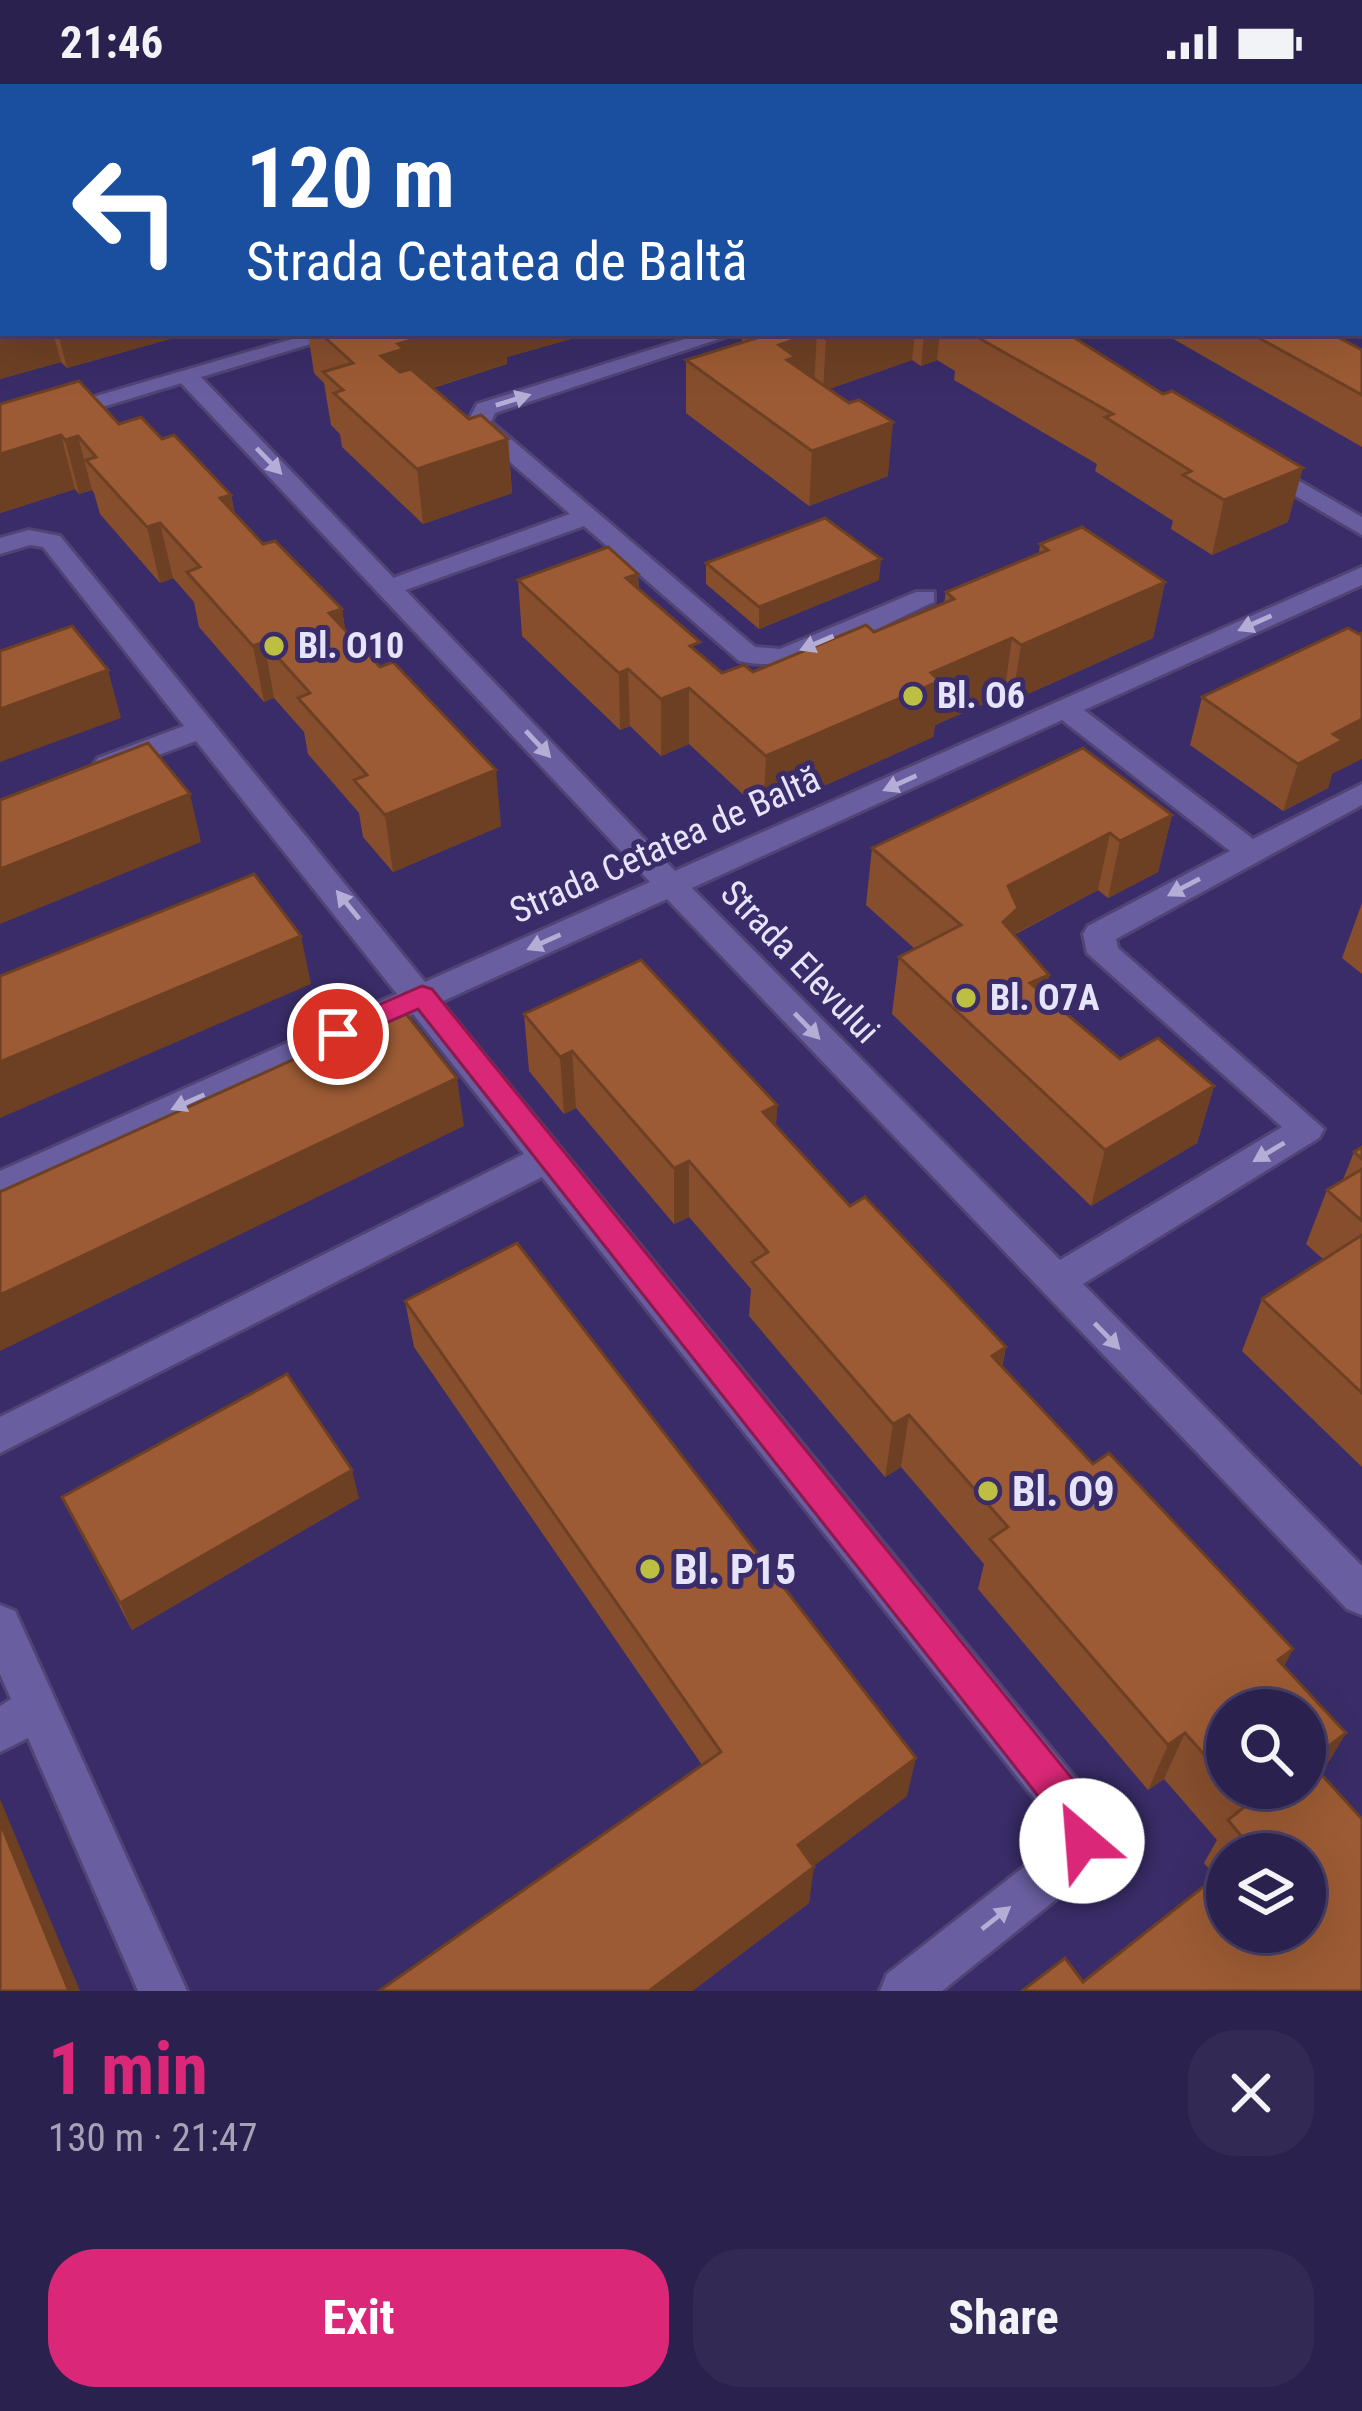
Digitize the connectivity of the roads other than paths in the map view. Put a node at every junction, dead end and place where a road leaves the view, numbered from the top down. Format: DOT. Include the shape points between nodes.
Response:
graph roads {
  1 [pos="326,336"];
  2 [pos="717,336"];
  3 [pos="188,376"];
  4 [pos="0,431"];
  5 [pos="1242,454"];
  6 [pos="586,517"];
  7 [pos="1362,528"];
  8 [pos="0,546"];
  9 [pos="1362,575"];
  10 [pos="391,587"];
  11 [pos="925,597"];
  12 [pos="1065,709"];
  13 [pos="204,728"];
  14 [pos="82,774"];
  15 [pos="1362,794"];
  16 [pos="1251,852"];
  17 [pos="671,886"];
  18 [pos="422,996"];
  19 [pos="550,1156"];
  20 [pos="0,1186"];
  21 [pos="1054,1282"];
  22 [pos="0,1436"];
  23 [pos="1362,1595"];
  24 [pos="0,1625"];
  25 [pos="19,1719"];
  26 [pos="163,1991"];
  27 [pos="904,1991"];
  1 -- 3 [label="street"];
  6 -- 2 [label="street, one-way" via="478,416"];
  3 -- 4 [label="street"];
  3 -- 10 [label="street, Strada Elevului, one-way"];
  5 -- 7 [label="street"];
  6 -- 10 [label="street"];
  11 -- 6 [label="street, one-way" via="765,659 748,655"];
  8 -- 13 [label="street" via="29,537 51,541"];
  9 -- 12 [label="street, Strada Cetatea de Baltă, one-way"];
  10 -- 17 [label="street, Strada Elevului, one-way"];
  12 -- 16 [label="street"];
  12 -- 17 [label="street, Strada Cetatea de Baltă, one-way"];
  13 -- 14 [label="street"];
  18 -- 13 [label="street, one-way"];
  15 -- 16 [label="street"];
  16 -- 21 [label="street, one-way" via="1110,925 1098,944 1307,1129"];
  17 -- 18 [label="street, Strada Cetatea de Baltă, one-way"];
  17 -- 21 [label="street, Strada Elevului, one-way"];
  18 -- 19 [label="street"];
  18 -- 20 [label="street, Strada Cetatea de Baltă, one-way"];
  19 -- 22 [label="street"];
  27 -- 19 [label="street, one-way" via="1068,1862 1082,1841 1078,1817"];
  21 -- 23 [label="street, Strada Elevului, one-way"];
  24 -- 25 [label="street"];
  25 -- 26 [label="street"];
}
